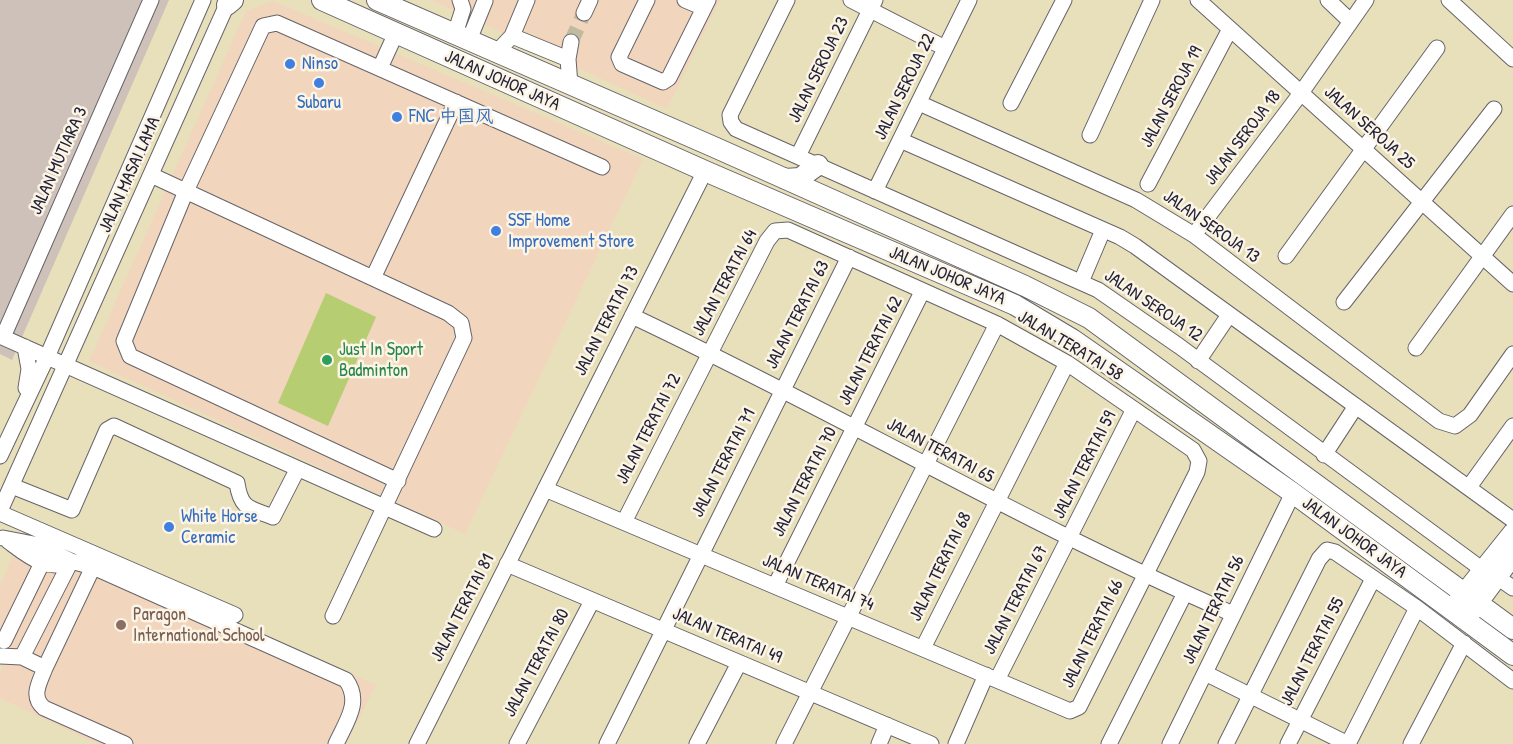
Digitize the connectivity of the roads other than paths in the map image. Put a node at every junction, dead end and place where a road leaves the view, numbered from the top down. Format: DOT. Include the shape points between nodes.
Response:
graph roads {
  1 [pos="151,0"];
  2 [pos="203,0"];
  3 [pos="322,0"];
  4 [pos="460,0"];
  5 [pos="489,0"];
  6 [pos="527,0"];
  7 [pos="647,0"];
  8 [pos="685,0"];
  9 [pos="787,0"];
  10 [pos="851,0"];
  11 [pos="969,0"];
  12 [pos="1064,0"];
  13 [pos="1152,0"];
  14 [pos="1198,0"];
  15 [pos="1328,0"];
  16 [pos="1366,0"];
  17 [pos="1449,0"];
  18 [pos="230,2"];
  19 [pos="396,4"];
  20 [pos="706,4"];
  21 [pos="873,5"];
  22 [pos="1350,21"];
  23 [pos="1230,29"];
  24 [pos="396,33"];
  25 [pos="512,36"];
  26 [pos="462,37"];
  27 [pos="571,42"];
  28 [pos="945,48"];
  29 [pos="1437,48"];
  30 [pos="497,52"];
  31 [pos="568,59"];
  32 [pos="1513,59"];
  33 [pos="380,69"];
  34 [pos="570,85"];
  35 [pos="1301,93"];
  36 [pos="162,95"];
  37 [pos="456,102"];
  38 [pos="919,102"];
  39 [pos="1011,103"];
  40 [pos="182,104"];
  41 [pos="1494,109"];
  42 [pos="1090,135"];
  43 [pos="900,140"];
  44 [pos="1363,149"];
  45 [pos="798,156"];
  46 [pos="818,165"];
  47 [pos="602,167"];
  48 [pos="705,171"];
  49 [pos="151,175"];
  50 [pos="785,179"];
  51 [pos="1148,184"];
  52 [pos="186,191"];
  53 [pos="875,191"];
  54 [pos="1423,203"];
  55 [pos="1513,214"];
  56 [pos="1103,230"];
  57 [pos="775,231"];
  58 [pos="1194,235"];
  59 [pos="1481,255"];
  60 [pos="1286,256"];
  61 [pos="849,258"];
  62 [pos="373,278"];
  63 [pos="1081,282"];
  64 [pos="1513,284"];
  65 [pos="922,292"];
  66 [pos="1344,302"];
  67 [pos="1229,315"];
  68 [pos="632,316"];
  69 [pos="997,324"];
  70 [pos="1,337"];
  71 [pos="24,347"];
  72 [pos="1416,348"];
  73 [pos="710,353"];
  74 [pos="1513,354"];
  75 [pos="47,357"];
  76 [pos="1198,361"];
  77 [pos="1067,363"];
  78 [pos="66,365"];
  79 [pos="782,390"];
  80 [pos="23,403"];
  81 [pos="1356,406"];
  82 [pos="1134,409"];
  83 [pos="1513,426"];
  84 [pos="854,428"];
  85 [pos="1324,455"];
  86 [pos="0,456"];
  87 [pos="1199,461"];
  88 [pos="925,466"];
  89 [pos="297,470"];
  90 [pos="398,481"];
  91 [pos="12,486"];
  92 [pos="1468,487"];
  93 [pos="545,489"];
  94 [pos="1293,493"];
  95 [pos="994,502"];
  96 [pos="386,507"];
  97 [pos="0,512"];
  98 [pos="1513,520"];
  99 [pos="624,522"];
  100 [pos="434,529"];
  101 [pos="1513,532"];
  102 [pos="2,538"];
  103 [pos="1070,538"];
  104 [pos="700,554"];
  105 [pos="1513,555"];
  106 [pos="70,561"];
  107 [pos="42,562"];
  108 [pos="507,564"];
  109 [pos="93,567"];
  110 [pos="1144,574"];
  111 [pos="1498,578"];
  112 [pos="1373,579"];
  113 [pos="775,586"];
  114 [pos="1185,593"];
  115 [pos="1471,598"];
  116 [pos="592,601"];
  117 [pos="1417,608"];
  118 [pos="1233,614"];
  119 [pos="235,615"];
  120 [pos="1458,615"];
  121 [pos="333,616"];
  122 [pos="849,617"];
  123 [pos="1513,629"];
  124 [pos="665,631"];
  125 [pos="1464,643"];
  126 [pos="1,645"];
  127 [pos="923,648"];
  128 [pos="1513,655"];
  129 [pos="22,657"];
  130 [pos="739,663"];
  131 [pos="45,668"];
  132 [pos="1205,673"];
  133 [pos="992,678"];
  134 [pos="1513,681"];
  135 [pos="810,693"];
  136 [pos="1249,695"];
  137 [pos="1075,710"];
  138 [pos="1300,720"];
  139 [pos="887,725"];
  140 [pos="125,744"];
  141 [pos="336,744"];
  142 [pos="417,744"];
  143 [pos="517,744"];
  144 [pos="607,744"];
  145 [pos="697,744"];
  146 [pos="784,744"];
  147 [pos="879,744"];
  148 [pos="931,744"];
  149 [pos="956,744"];
  150 [pos="1109,744"];
  151 [pos="1170,744"];
  152 [pos="1226,744"];
  153 [pos="1288,744"];
  154 [pos="1348,744"];
  155 [pos="1411,744"];
  1 -- 70 [label="street, JALAN MUTIARA 3"];
  2 -- 36 [label="street, JALAN MASAI LAMA"];
  3 -- 24 [label="main road, JALAN JOHOR JAYA"];
  4 -- 26 [label="street" via="464,9"];
  5 -- 26 [label="street"];
  6 -- 25 [label="street"];
  7 -- 20 [label="street" via="619,57 622,63 663,82 669,78"];
  8 -- 20 [label="street"];
  9 -- 45 [label="street, JALAN SEROJA 12" via="730,115 736,129"];
  10 -- 21 [label="street"];
  11 -- 28 [label="street, JALAN SEROJA 22"];
  12 -- 39 [label="street"];
  13 -- 42 [label="street"];
  14 -- 23 [label="street, JALAN SEROJA 25"];
  15 -- 22 [label="street"];
  16 -- 22 [label="street, JALAN SEROJA 18"];
  17 -- 32 [label="street"];
  18 -- 40 [label="street, JALAN MASAI LAMA"];
  19 -- 26 [label="main road, JALAN JOHOR JAYA"];
  21 -- 28 [label="street"];
  21 -- 45 [label="street, JALAN SEROJA 23"];
  22 -- 35 [label="street, JALAN SEROJA 18"];
  23 -- 35 [label="street, JALAN SEROJA 25"];
  23 -- 51 [label="street, JALAN SEROJA 19"];
  24 -- 33 [label="street"];
  24 -- 48 [label="main road, JALAN JOHOR JAYA"];
  25 -- 30 [label="street"];
  25 -- 31 [label="street"];
  26 -- 30 [label="main road, JALAN JOHOR JAYA"];
  27 -- 31 [label="street"];
  28 -- 38 [label="street, JALAN SEROJA 22"];
  29 -- 44 [label="street"];
  30 -- 34 [label="main road, JALAN JOHOR JAYA"];
  31 -- 34 [label="street"];
  33 -- 37 [label="street"];
  33 -- 52 [label="street" via="277,23 263,26"];
  34 -- 50 [label="main road, JALAN JOHOR JAYA"];
  35 -- 44 [label="street, JALAN SEROJA 25"];
  35 -- 58 [label="street, JALAN SEROJA 18"];
  36 -- 40 [label="street"];
  36 -- 75 [label="street, JALAN MASAI LAMA"];
  37 -- 47 [label="street"];
  37 -- 62 [label="street"];
  38 -- 43 [label="street, JALAN SEROJA 22"];
  38 -- 58 [label="street, JALAN SEROJA 13" via="1136,200"];
  40 -- 49 [label="street, JALAN MASAI LAMA"];
  41 -- 54 [label="street"];
  43 -- 53 [label="street, JALAN SEROJA 22"];
  43 -- 56 [label="street"];
  44 -- 54 [label="street, JALAN SEROJA 25"];
  44 -- 60 [label="street"];
  45 -- 46 [label="street, JALAN SEROJA 12"];
  46 -- 50 [label="main road" via="800,178"];
  46 -- 53 [label="street, JALAN SEROJA 12"];
  48 -- 68 [label="street, JALAN TERATAI 73"];
  48 -- 94 [label="main road, JALAN JOHOR JAYA" via="1015,305 1071,339"];
  49 -- 52 [label="street"];
  49 -- 78 [label="street, JALAN MASAI LAMA"];
  50 -- 115 [label="main road, JALAN JOHOR JAYA" via="1089,318"];
  52 -- 62 [label="street"];
  52 -- 90 [label="street" via="124,341 130,356"];
  53 -- 63 [label="street, JALAN SEROJA 12"];
  54 -- 59 [label="street, JALAN SEROJA 25"];
  54 -- 66 [label="street"];
  55 -- 59 [label="street"];
  56 -- 63 [label="street"];
  56 -- 67 [label="street" via="1135,246"];
  57 -- 61 [label="street, JALAN TERATAI 58" via="788,230"];
  57 -- 73 [label="street, JALAN TERATAI 64" via="766,241"];
  58 -- 74 [label="street, JALAN SEROJA 13" via="1439,422 1455,426 1470,415"];
  59 -- 64 [label="street, JALAN SEROJA 25"];
  59 -- 72 [label="street"];
  61 -- 65 [label="street, JALAN TERATAI 58"];
  61 -- 79 [label="street, JALAN TERATAI 63"];
  62 -- 90 [label="street" via="448,313 461,323 464,338"];
  63 -- 76 [label="street, JALAN SEROJA 12"];
  65 -- 69 [label="street, JALAN TERATAI 58"];
  65 -- 84 [label="street, JALAN TERATAI 62"];
  67 -- 76 [label="street"];
  67 -- 81 [label="street"];
  68 -- 73 [label="street, JALAN TERATAI 65"];
  68 -- 93 [label="street, JALAN TERATAI 73"];
  69 -- 77 [label="street, JALAN TERATAI 58"];
  69 -- 88 [label="street"];
  70 -- 71 [label="street"];
  71 -- 75 [label="street"];
  71 -- 80 [label="street" via="29,369"];
  73 -- 79 [label="street, JALAN TERATAI 65"];
  73 -- 99 [label="street, JALAN TERATAI 72"];
  75 -- 78 [label="street"];
  75 -- 80 [label="street, JALAN MASAI LAMA"];
  76 -- 85 [label="street, JALAN SEROJA 12"];
  77 -- 82 [label="street, JALAN TERATAI 58"];
  77 -- 95 [label="street, JALAN TERATAI 68"];
  78 -- 89 [label="street"];
  78 -- 91 [label="street, JALAN MASAI LAMA"];
  79 -- 84 [label="street, JALAN TERATAI 65"];
  79 -- 104 [label="street, JALAN TERATAI 71"];
  80 -- 86 [label="street"];
  81 -- 85 [label="street"];
  81 -- 92 [label="street"];
  82 -- 87 [label="street, JALAN TERATAI 58" via="1193,450"];
  82 -- 103 [label="street, JALAN TERATAI 59"];
  83 -- 92 [label="street"];
  84 -- 88 [label="street, JALAN TERATAI 65"];
  84 -- 113 [label="street, JALAN TERATAI 70"];
  85 -- 111 [label="street, JALAN SEROJA 12"];
  87 -- 110 [label="street, JALAN TERATAI 66" via="1197,472"];
  88 -- 95 [label="street, JALAN TERATAI 65"];
  88 -- 122 [label="street"];
  89 -- 91 [label="street" via="273,517 245,506 239,499 237,483 114,426 107,430 72,510"];
  89 -- 96 [label="street"];
  90 -- 96 [label="street"];
  91 -- 97 [label="street, JALAN MASAI LAMA"];
  92 -- 98 [label="street"];
  93 -- 99 [label="street, JALAN TERATAI 74"];
  93 -- 108 [label="street, JALAN TERATAI 81"];
  94 -- 118 [label="street, JALAN TERATAI 56"];
  94 -- 120 [label="main road, JALAN JOHOR JAYA"];
  95 -- 103 [label="street, JALAN TERATAI 65"];
  95 -- 127 [label="street, JALAN TERATAI 68"];
  96 -- 100 [label="street"];
  96 -- 121 [label="street"];
  97 -- 119 [label="street"];
  99 -- 104 [label="street, JALAN TERATAI 74"];
  101 -- 111 [label="main road"];
  102 -- 106 [label="street" via="39,544"];
  102 -- 107 [label="street"];
  103 -- 110 [label="street, JALAN TERATAI 65"];
  103 -- 133 [label="street, JALAN TERATAI 67"];
  104 -- 113 [label="street, JALAN TERATAI 74"];
  104 -- 124 [label="street, JALAN TERATAI 71"];
  105 -- 111 [label="main road"];
  106 -- 107 [label="street" via="61,566"];
  106 -- 109 [label="street"];
  106 -- 129 [label="street"];
  107 -- 126 [label="street"];
  108 -- 116 [label="street, JALAN TERATAI 49"];
  108 -- 142 [label="street, JALAN TERATAI 81"];
  109 -- 131 [label="street"];
  109 -- 141 [label="street" via="346,680 354,690 355,703"];
  110 -- 114 [label="street, JALAN TERATAI 65"];
  110 -- 137 [label="street, JALAN TERATAI 66"];
  111 -- 115 [label="main road"];
  112 -- 117 [label="street"];
  112 -- 136 [label="street" via="1327,550"];
  112 -- 138 [label="street, JALAN TERATAI 55"];
  113 -- 122 [label="street, JALAN TERATAI 74"];
  114 -- 118 [label="street, JALAN TERATAI 65"];
  114 -- 150 [label="street"];
  115 -- 120 [label="main road"];
  115 -- 123 [label="main road, JALAN JOHOR JAYA"];
  116 -- 124 [label="street, JALAN TERATAI 49"];
  116 -- 143 [label="street, JALAN TERATAI 80"];
  117 -- 125 [label="street"];
  117 -- 154 [label="street"];
  118 -- 132 [label="street, JALAN TERATAI 56"];
  120 -- 128 [label="main road, JALAN JOHOR JAYA"];
  122 -- 127 [label="street, JALAN TERATAI 74"];
  122 -- 135 [label="street"];
  124 -- 130 [label="street, JALAN TERATAI 49"];
  124 -- 144 [label="street, JALAN TERATAI 71"];
  125 -- 134 [label="street"];
  125 -- 155 [label="street"];
  126 -- 129 [label="street" via="15,648"];
  127 -- 133 [label="street, JALAN TERATAI 74"];
  129 -- 131 [label="street"];
  130 -- 135 [label="street, JALAN TERATAI 49"];
  130 -- 145 [label="street"];
  131 -- 140 [label="street" via="36,693 38,702"];
  132 -- 136 [label="street"];
  132 -- 151 [label="street, JALAN TERATAI 56"];
  133 -- 137 [label="street, JALAN TERATAI 74"];
  133 -- 149 [label="street, JALAN TERATAI 67"];
  135 -- 139 [label="street, JALAN TERATAI 49"];
  135 -- 146 [label="street"];
  136 -- 138 [label="street"];
  136 -- 152 [label="street"];
  138 -- 153 [label="street, JALAN TERATAI 55"];
  138 -- 154 [label="street"];
  139 -- 147 [label="street"];
  139 -- 148 [label="street, JALAN TERATAI 49"];
}
